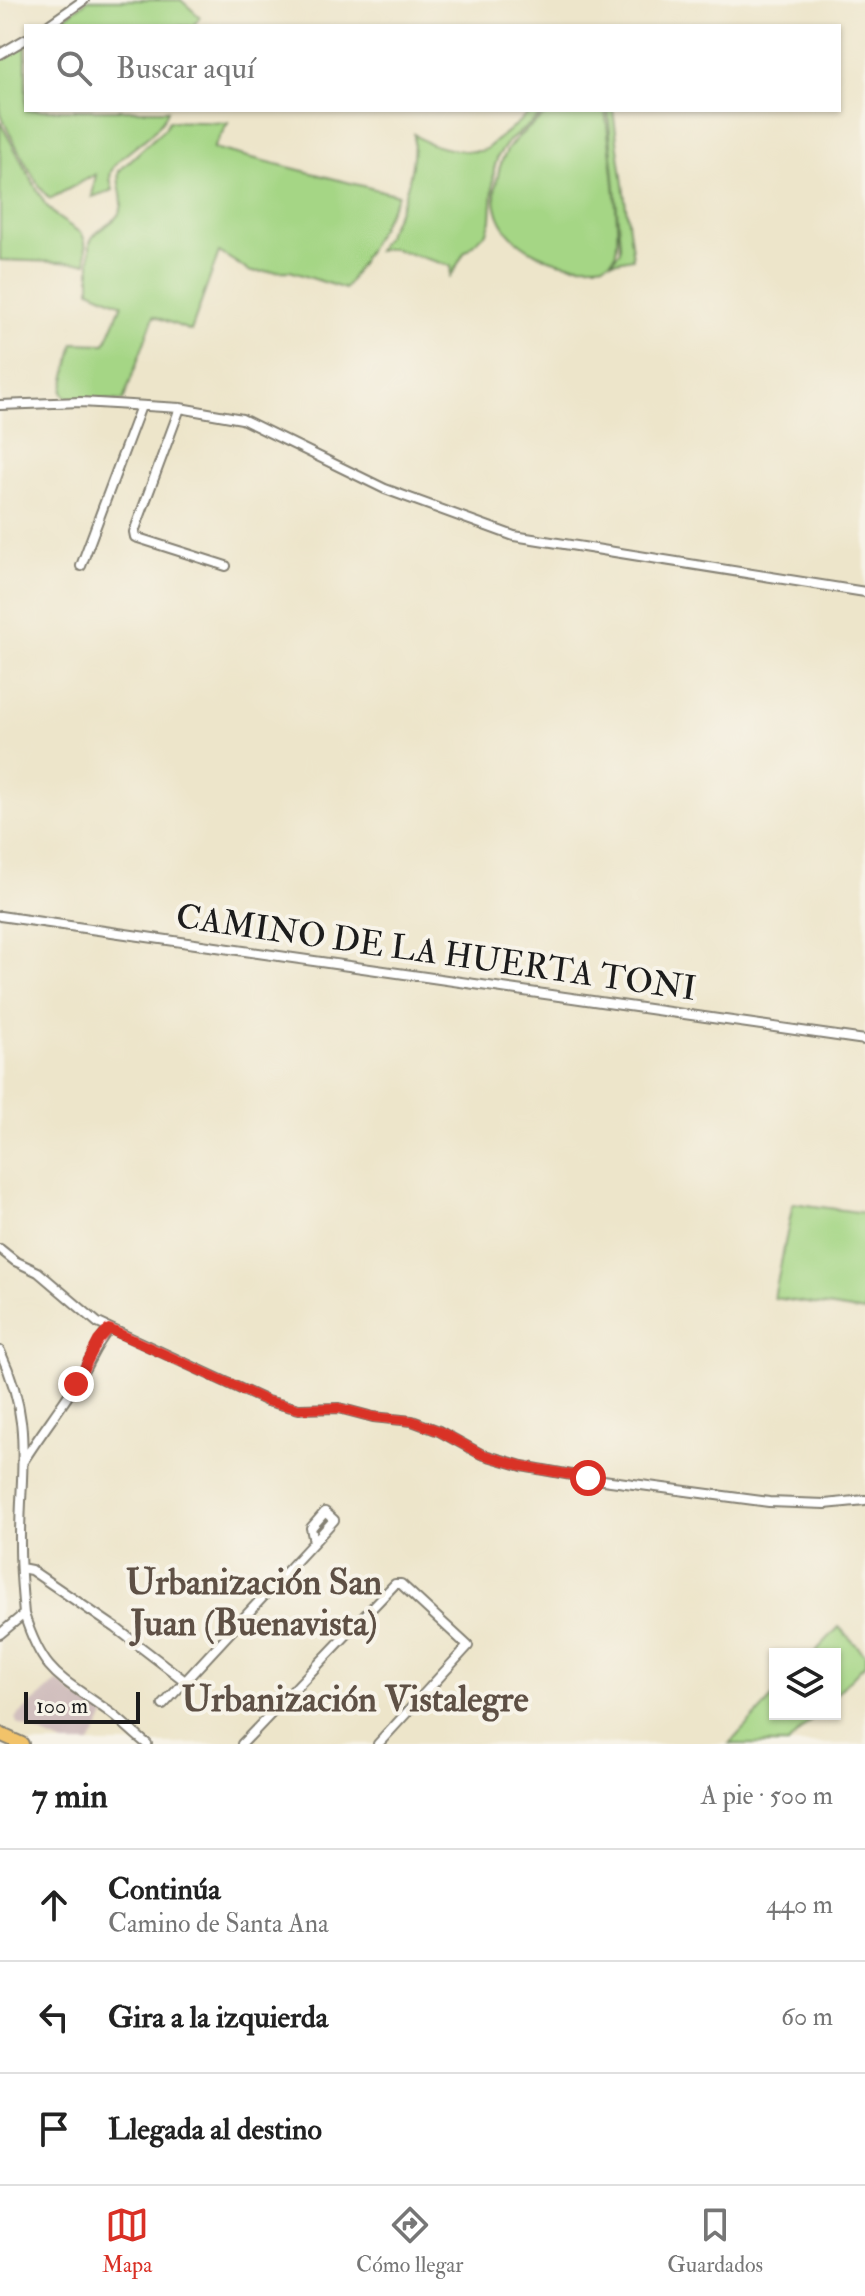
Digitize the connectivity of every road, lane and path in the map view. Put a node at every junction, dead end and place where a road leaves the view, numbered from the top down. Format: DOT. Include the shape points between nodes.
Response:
graph roads {
  1 [pos="84,0"];
  2 [pos="50,24"];
  3 [pos="24,40"];
  4 [pos="0,54"];
  5 [pos="0,405"];
  6 [pos="141,406"];
  7 [pos="180,408"];
  8 [pos="81,566"];
  9 [pos="226,566"];
  10 [pos="865,592"];
  11 [pos="0,916"];
  12 [pos="865,1040"];
  13 [pos="0,1249"];
  14 [pos="109,1329"];
  15 [pos="0,1351"];
  16 [pos="24,1461"];
  17 [pos="865,1500"];
  18 [pos="314,1542"];
  19 [pos="21,1568"];
  20 [pos="24,1614"];
  21 [pos="0,1634"];
  22 [pos="185,1681"];
  23 [pos="163,1705"];
  24 [pos="0,1734"];
  25 [pos="22,1744"];
  26 [pos="147,1744"];
  27 [pos="242,1744"];
  28 [pos="378,1744"];
  1 -- 2 [label="street"];
  3 -- 4 [label="street"];
  5 -- 6 [label="street"];
  6 -- 7 [label="street"];
  6 -- 8 [label="street"];
  7 -- 9 [label="street" via="135,537"];
  7 -- 10 [label="street" via="242,419 385,489 514,536"];
  11 -- 12 [label="street, CAMINO DE LA HUERTA TONI"];
  13 -- 14 [label="street"];
  14 -- 16 [label="street"];
  14 -- 17 [label="street" via="267,1401 412,1421 481,1454 522,1466 769,1502"];
  15 -- 16 [label="street" via="18,1395"];
  16 -- 19 [label="street"];
  18 -- 22 [label="street"];
  19 -- 20 [label="street"];
  19 -- 22 [label="street" via="104,1620"];
  20 -- 21 [label="street"];
  20 -- 26 [label="street" via="32,1640 62,1682"];
  22 -- 23 [label="street"];
  24 -- 25 [label="highway"];
  27 -- 28 [label="street" via="395,1584 401,1584 468,1646"];
}
